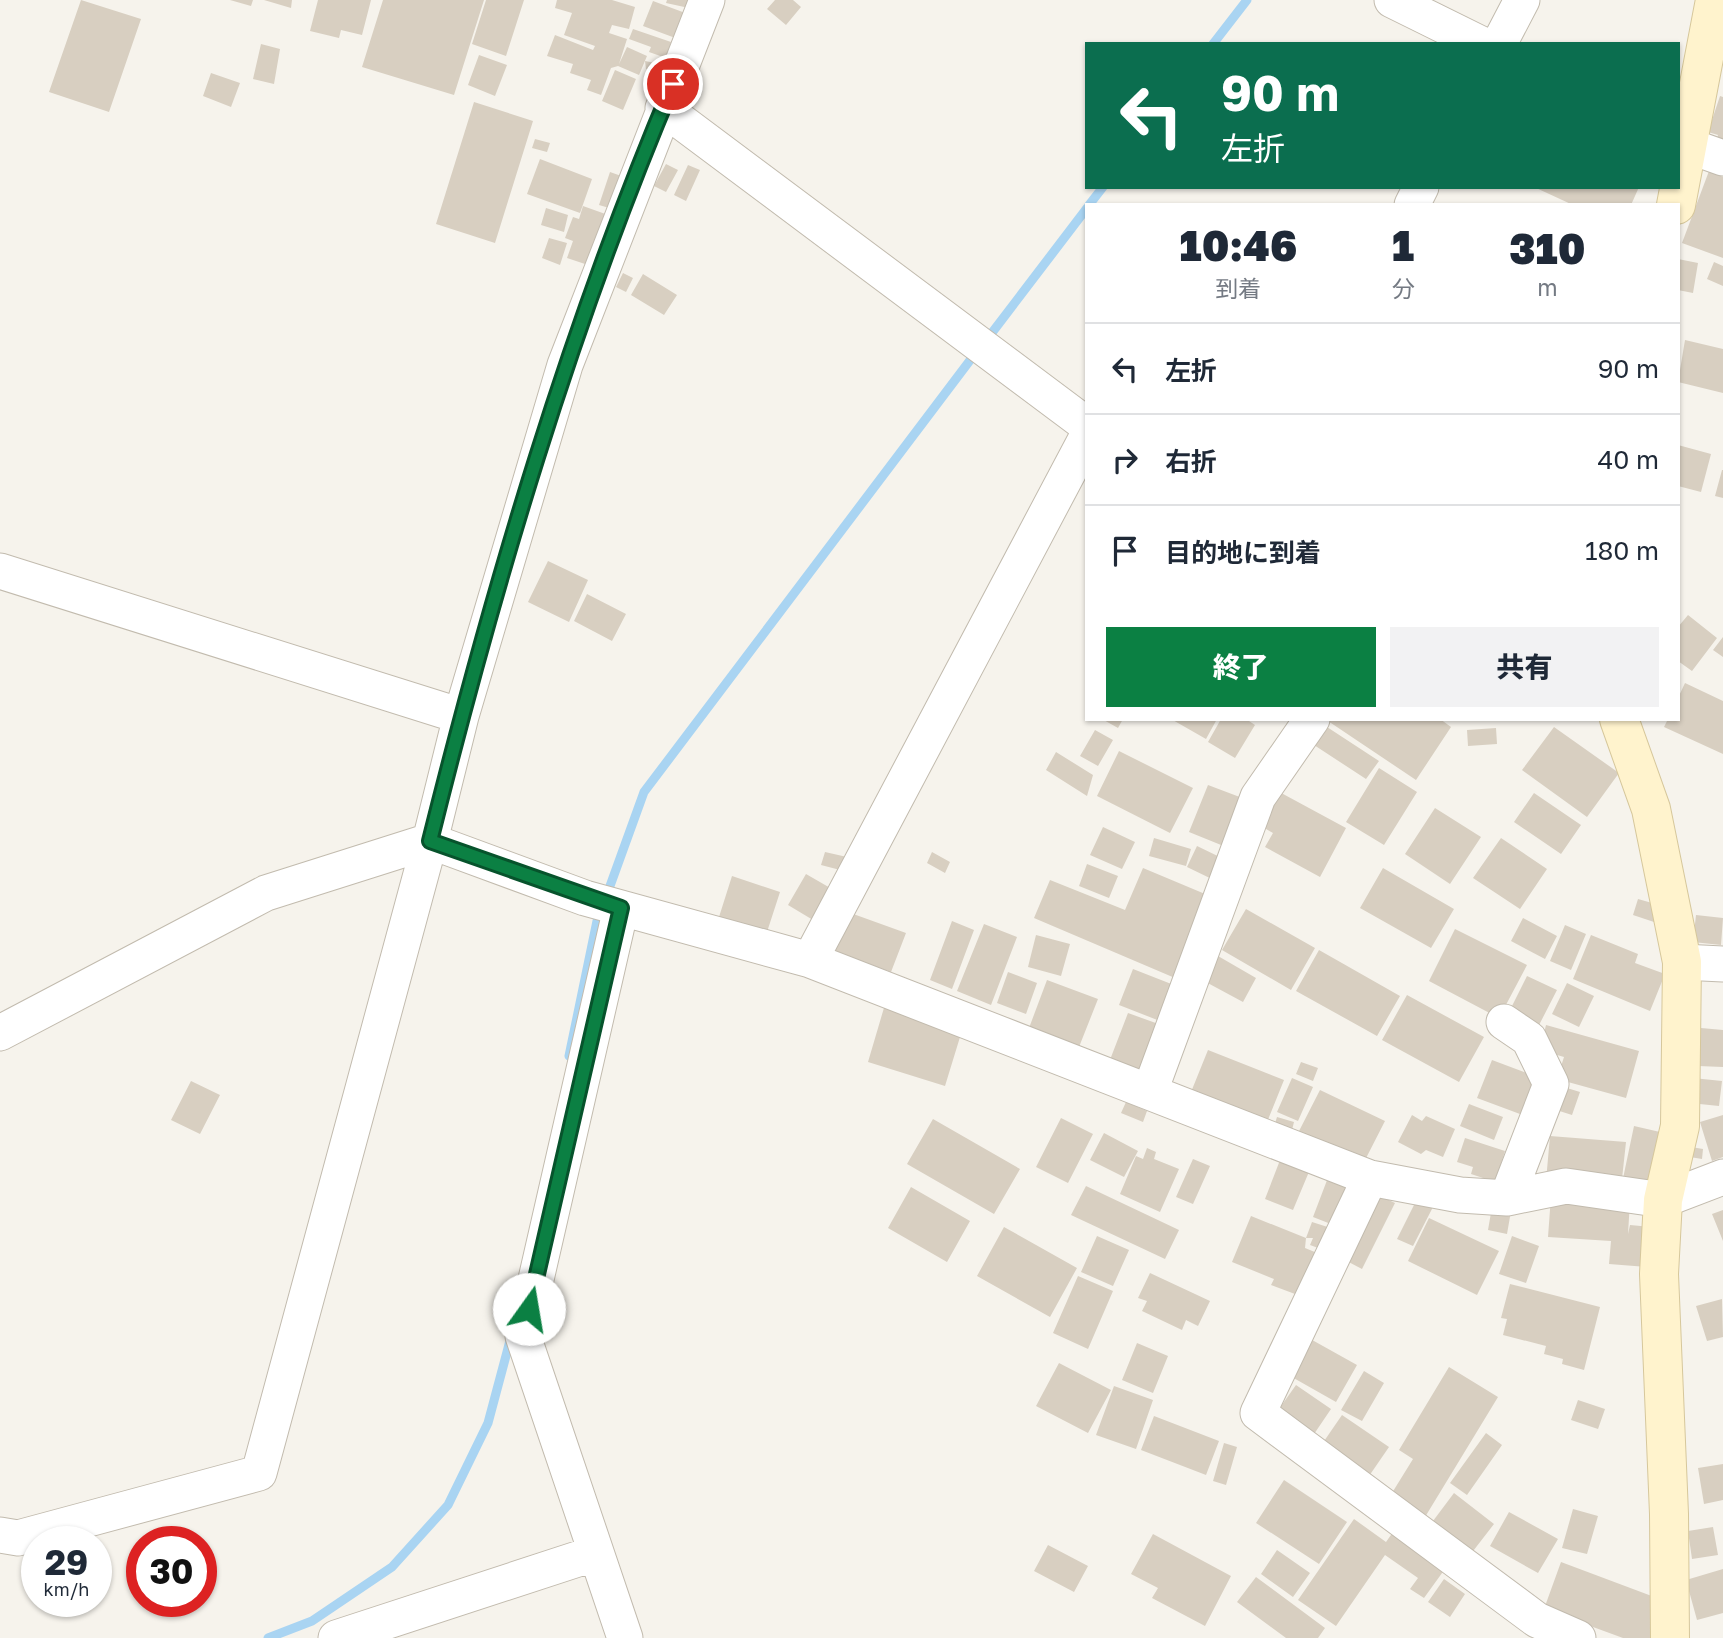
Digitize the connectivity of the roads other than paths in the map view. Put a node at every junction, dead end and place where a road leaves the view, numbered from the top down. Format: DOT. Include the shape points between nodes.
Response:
graph roads {
  1 [pos="707,0"];
  2 [pos="1392,0"];
  3 [pos="1522,0"];
  4 [pos="1715,0"];
  5 [pos="1477,42"];
  6 [pos="1500,42"];
  7 [pos="663,108"];
  8 [pos="1683,144"];
  9 [pos="1723,158"];
  10 [pos="1680,170"];
  11 [pos="1085,424"];
  12 [pos="1085,441"];
  13 [pos="0,571"];
  14 [pos="461,716"];
  15 [pos="1311,721"];
  16 [pos="1620,721"];
  17 [pos="430,841"];
  18 [pos="621,908"];
  19 [pos="810,960"];
  20 [pos="1682,962"];
  21 [pos="1723,964"];
  22 [pos="1504,1021"];
  23 [pos="0,1033"];
  24 [pos="1150,1091"];
  25 [pos="1723,1177"];
  26 [pos="1370,1178"];
  27 [pos="1507,1198"];
  28 [pos="1664,1200"];
  29 [pos="0,1535"];
  30 [pos="596,1553"];
  31 [pos="336,1638"];
  32 [pos="625,1638"];
  33 [pos="1578,1638"];
  34 [pos="1670,1638"];
  1 -- 7 [label="street"];
  2 -- 5 [label="street"];
  3 -- 6 [label="street"];
  4 -- 8 [label="street"];
  7 -- 11 [label="street"];
  7 -- 14 [label="street" via="565,365"];
  8 -- 9 [label="street"];
  8 -- 10 [label="street"];
  12 -- 19 [label="street"];
  13 -- 14 [label="street"];
  14 -- 17 [label="street"];
  15 -- 24 [label="street" via="1258,797"];
  16 -- 20 [label="street" via="1651,808"];
  17 -- 18 [label="street"];
  17 -- 23 [label="street" via="266,893"];
  17 -- 29 [label="street" via="259,1473 18,1538"];
  18 -- 19 [label="street"];
  18 -- 30 [label="street" via="523,1336"];
  19 -- 24 [label="street"];
  20 -- 21 [label="street"];
  20 -- 28 [label="street" via="1680,1126"];
  22 -- 27 [label="street" via="1529,1039 1551,1084"];
  24 -- 26 [label="street"];
  25 -- 28 [label="street"];
  26 -- 27 [label="street" via="1460,1195"];
  26 -- 33 [label="street" via="1258,1413 1537,1620"];
  27 -- 28 [label="street" via="1566,1186"];
  28 -- 34 [label="street" via="1659,1274"];
  30 -- 31 [label="street"];
  30 -- 32 [label="street"];
}
